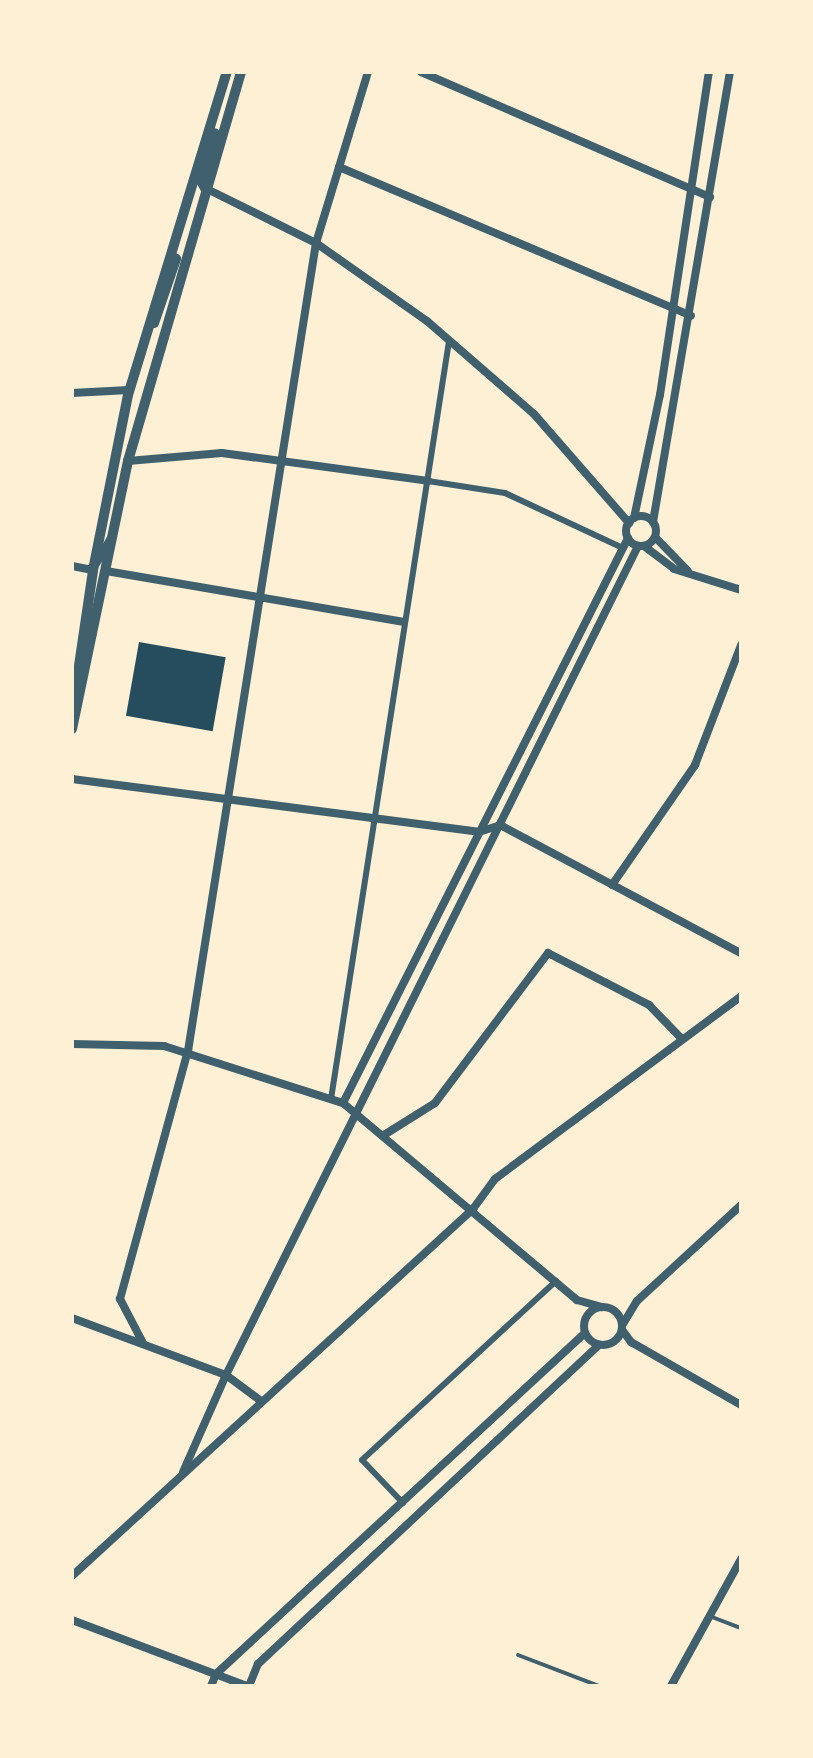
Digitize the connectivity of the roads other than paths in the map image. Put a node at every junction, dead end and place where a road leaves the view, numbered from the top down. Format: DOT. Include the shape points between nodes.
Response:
graph roads {
  1 [pos="227,72"];
  2 [pos="234,72"];
  3 [pos="241,72"];
  4 [pos="368,72"];
  5 [pos="421,72"];
  6 [pos="709,72"];
  7 [pos="730,72"];
  8 [pos="339,167"];
  9 [pos="205,188"];
  10 [pos="691,189"];
  11 [pos="710,197"];
  12 [pos="316,243"];
  13 [pos="673,309"];
  14 [pos="691,316"];
  15 [pos="449,341"];
  16 [pos="138,357"];
  17 [pos="129,390"];
  18 [pos="72,393"];
  19 [pos="282,459"];
  20 [pos="128,461"];
  21 [pos="428,481"];
  22 [pos="632,521"];
  23 [pos="653,522"];
  24 [pos="113,536"];
  25 [pos="655,537"];
  26 [pos="628,538"];
  27 [pos="641,546"];
  28 [pos="623,548"];
  29 [pos="72,566"];
  30 [pos="93,570"];
  31 [pos="106,571"];
  32 [pos="688,571"];
  33 [pos="741,590"];
  34 [pos="260,599"];
  35 [pos="403,622"];
  36 [pos="741,645"];
  37 [pos="88,663"];
  38 [pos="72,713"];
  39 [pos="72,729"];
  40 [pos="72,779"];
  41 [pos="229,801"];
  42 [pos="373,819"];
  43 [pos="500,825"];
  44 [pos="479,832"];
  45 [pos="612,885"];
  46 [pos="741,953"];
  47 [pos="741,996"];
  48 [pos="682,1039"];
  49 [pos="72,1044"];
  50 [pos="188,1051"];
  51 [pos="331,1099"];
  52 [pos="343,1103"];
  53 [pos="356,1112"];
  54 [pos="384,1135"];
  55 [pos="741,1205"];
  56 [pos="473,1209"];
  57 [pos="556,1281"];
  58 [pos="577,1300"];
  59 [pos="637,1301"];
  60 [pos="602,1307"];
  61 [pos="613,1310"];
  62 [pos="72,1318"];
  63 [pos="585,1321"];
  64 [pos="623,1328"];
  65 [pos="585,1333"];
  66 [pos="616,1341"];
  67 [pos="631,1342"];
  68 [pos="143,1343"];
  69 [pos="599,1345"];
  70 [pos="226,1375"];
  71 [pos="261,1401"];
  72 [pos="741,1405"];
  73 [pos="183,1472"];
  74 [pos="403,1503"];
  75 [pos="741,1559"];
  76 [pos="72,1576"];
  77 [pos="709,1616"];
  78 [pos="72,1620"];
  79 [pos="741,1628"];
  80 [pos="518,1655"];
  81 [pos="216,1674"];
  82 [pos="211,1686"];
  83 [pos="248,1686"];
  84 [pos="599,1686"];
  85 [pos="671,1686"];
  1 -- 16 [label="street"];
  2 -- 9 [label="street" via="200,179"];
  3 -- 9 [label="street"];
  4 -- 8 [label="street"];
  5 -- 10 [label="street"];
  6 -- 10 [label="street"];
  7 -- 11 [label="street"];
  8 -- 12 [label="street"];
  8 -- 13 [label="street"];
  9 -- 12 [label="street"];
  9 -- 16 [label="street" via="187,220 160,310"];
  9 -- 20 [label="street"];
  10 -- 11 [label="street"];
  10 -- 13 [label="street"];
  11 -- 14 [label="street"];
  12 -- 15 [label="street"];
  12 -- 19 [label="street"];
  13 -- 14 [label="street"];
  13 -- 22 [label="street"];
  14 -- 23 [label="street"];
  15 -- 21 [label="street"];
  15 -- 22 [label="street" via="534,414"];
  16 -- 17 [label="street"];
  17 -- 18 [label="street"];
  17 -- 30 [label="street"];
  19 -- 20 [label="street" via="222,453"];
  19 -- 21 [label="street"];
  19 -- 34 [label="street"];
  20 -- 24 [label="street"];
  21 -- 28 [label="street" via="505,493"];
  21 -- 35 [label="street"];
  22 -- 23 [label="street"];
  22 -- 26 [label="street"];
  23 -- 25 [label="street"];
  24 -- 30 [label="street"];
  24 -- 31 [label="street"];
  25 -- 27 [label="street"];
  25 -- 32 [label="street"];
  26 -- 27 [label="street"];
  26 -- 28 [label="street"];
  27 -- 32 [label="street" via="654,558"];
  27 -- 43 [label="street"];
  28 -- 44 [label="street"];
  29 -- 30 [label="street"];
  30 -- 37 [label="street" via="98,581 86,643"];
  30 -- 38 [label="street"];
  31 -- 34 [label="street"];
  31 -- 37 [label="street"];
  32 -- 33 [label="street"];
  34 -- 35 [label="street"];
  34 -- 41 [label="street"];
  35 -- 42 [label="street"];
  36 -- 45 [label="street" via="695,765"];
  37 -- 39 [label="street"];
  40 -- 41 [label="street"];
  41 -- 42 [label="street"];
  41 -- 50 [label="street"];
  42 -- 44 [label="street"];
  42 -- 51 [label="street"];
  43 -- 44 [label="street"];
  43 -- 45 [label="street"];
  43 -- 53 [label="street"];
  44 -- 52 [label="street"];
  45 -- 46 [label="street"];
  47 -- 48 [label="street"];
  48 -- 54 [label="street" via="649,1005 548,953 435,1103"];
  48 -- 56 [label="street" via="495,1179"];
  49 -- 50 [label="street"];
  50 -- 51 [label="street"];
  50 -- 68 [label="street" via="120,1299"];
  51 -- 52 [label="street"];
  52 -- 53 [label="street"];
  53 -- 54 [label="street"];
  53 -- 70 [label="street"];
  54 -- 56 [label="street"];
  55 -- 59 [label="street"];
  56 -- 57 [label="street"];
  56 -- 71 [label="street"];
  57 -- 58 [label="street"];
  57 -- 74 [label="street" via="362,1460"];
  58 -- 60 [label="street"];
  58 -- 63 [label="street"];
  59 -- 61 [label="street"];
  59 -- 64 [label="street"];
  60 -- 61 [label="street"];
  60 -- 63 [label="street"];
  61 -- 64 [label="street"];
  62 -- 68 [label="street"];
  63 -- 65 [label="street"];
  64 -- 66 [label="street"];
  64 -- 67 [label="street"];
  65 -- 69 [label="street"];
  65 -- 74 [label="street"];
  66 -- 67 [label="street"];
  66 -- 69 [label="street"];
  67 -- 72 [label="street"];
  68 -- 70 [label="street"];
  69 -- 83 [label="street" via="258,1664"];
  70 -- 71 [label="street"];
  70 -- 73 [label="street"];
  71 -- 73 [label="street"];
  73 -- 76 [label="street"];
  74 -- 81 [label="street"];
  75 -- 77 [label="street"];
  77 -- 79 [label="lane"];
  77 -- 85 [label="street"];
  78 -- 81 [label="street"];
  80 -- 84 [label="lane"];
  81 -- 82 [label="street"];
  81 -- 83 [label="street"];
}
